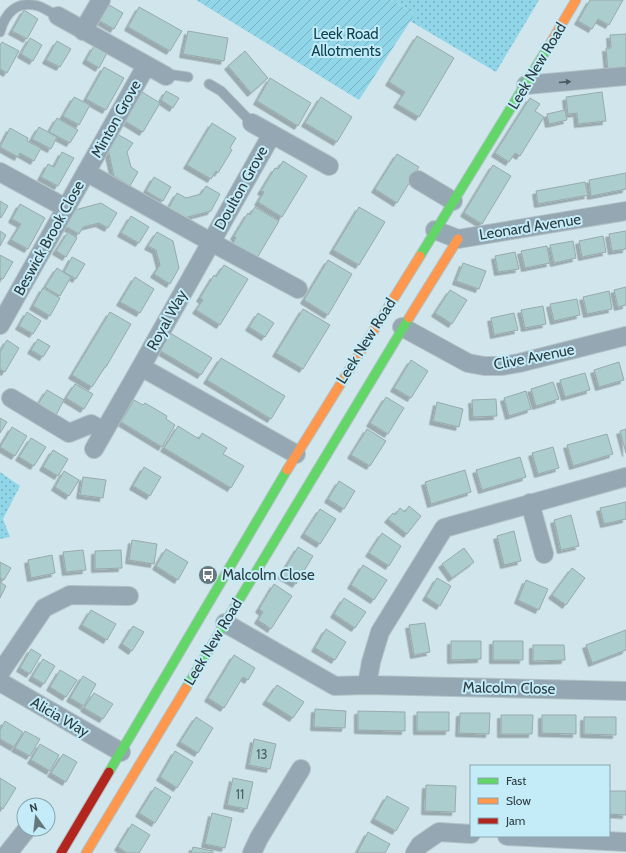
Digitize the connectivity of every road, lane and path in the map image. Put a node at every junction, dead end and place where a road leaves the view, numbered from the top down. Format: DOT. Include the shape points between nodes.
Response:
graph roads {
  1 [pos="100,0"];
  2 [pos="576,0"];
  3 [pos="58,16"];
  4 [pos="83,31"];
  5 [pos="0,32"];
  6 [pos="146,66"];
  7 [pos="166,76"];
  8 [pos="626,76"];
  9 [pos="188,77"];
  10 [pos="209,84"];
  11 [pos="526,85"];
  12 [pos="252,123"];
  13 [pos="272,134"];
  14 [pos="329,166"];
  15 [pos="0,172"];
  16 [pos="86,172"];
  17 [pos="418,180"];
  18 [pos="453,201"];
  19 [pos="66,208"];
  20 [pos="626,211"];
  21 [pos="435,230"];
  22 [pos="458,239"];
  23 [pos="211,242"];
  24 [pos="298,289"];
  25 [pos="0,325"];
  26 [pos="402,327"];
  27 [pos="626,336"];
  28 [pos="141,367"];
  29 [pos="11,398"];
  30 [pos="98,427"];
  31 [pos="94,449"];
  32 [pos="296,454"];
  33 [pos="626,477"];
  34 [pos="530,503"];
  35 [pos="544,554"];
  36 [pos="135,594"];
  37 [pos="225,623"];
  38 [pos="0,672"];
  39 [pos="0,682"];
  40 [pos="160,684"];
  41 [pos="367,685"];
  42 [pos="626,690"];
  43 [pos="180,697"];
  44 [pos="121,752"];
  45 [pos="301,769"];
  46 [pos="470,834"];
  47 [pos="21,837"];
  48 [pos="527,837"];
  49 [pos="626,842"];
  50 [pos="8,853"];
  51 [pos="61,853"];
  52 [pos="86,853"];
  53 [pos="252,853"];
  54 [pos="415,853"];
  1 -- 4 [label="street"];
  2 -- 11 [label="main road, Leek New Road"];
  3 -- 4 [label="street, Minton Grove"];
  3 -- 5 [label="lane" via="39,6 22,4 6,16"];
  4 -- 6 [label="street, Minton Grove"];
  6 -- 7 [label="street, Minton Grove"];
  6 -- 16 [label="street, Minton Grove"];
  7 -- 9 [label="lane"];
  11 -- 8 [label="street, one-way"];
  10 -- 12 [label="lane" via="221,90"];
  11 -- 18 [label="main road, Leek New Road"];
  12 -- 13 [label="street"];
  13 -- 14 [label="street"];
  13 -- 23 [label="street, Doulton Grove"];
  15 -- 19 [label="street"];
  16 -- 19 [label="street, Beswick Brook Close"];
  16 -- 23 [label="street"];
  17 -- 18 [label="street"];
  18 -- 21 [label="main road, Leek New Road"];
  19 -- 25 [label="street, Beswick Brook Close"];
  20 -- 22 [label="street, Leonard Avenue"];
  21 -- 22 [label="street, Leonard Avenue"];
  21 -- 32 [label="main road, Leek New Road"];
  22 -- 26 [label="main road, Leek New Road"];
  23 -- 24 [label="street"];
  23 -- 28 [label="street, Royal Way"];
  26 -- 27 [label="street, Clive Avenue" via="468,363 484,366 519,363"];
  26 -- 37 [label="main road, Leek New Road"];
  28 -- 30 [label="street"];
  28 -- 32 [label="street, Royal Way"];
  29 -- 30 [label="street" via="69,433"];
  30 -- 31 [label="street"];
  32 -- 40 [label="main road, Leek New Road"];
  33 -- 34 [label="street"];
  34 -- 35 [label="street"];
  34 -- 41 [label="street" via="444,528 380,632 370,662"];
  36 -- 38 [label="street" via="70,595 44,608"];
  37 -- 41 [label="street, Malcolm Close" via="335,686"];
  37 -- 43 [label="main road, Leek New Road"];
  39 -- 44 [label="street, Alicia Way"];
  40 -- 43 [label="street, Leek New Road"];
  40 -- 44 [label="main road, Leek New Road"];
  41 -- 42 [label="street, Malcolm Close"];
  43 -- 52 [label="main road, Leek New Road"];
  44 -- 51 [label="main road, Leek New Road"];
  45 -- 53 [label="street"];
  46 -- 54 [label="street" via="439,832 420,845"];
  47 -- 50 [label="street"];
  48 -- 49 [label="street"];
}
